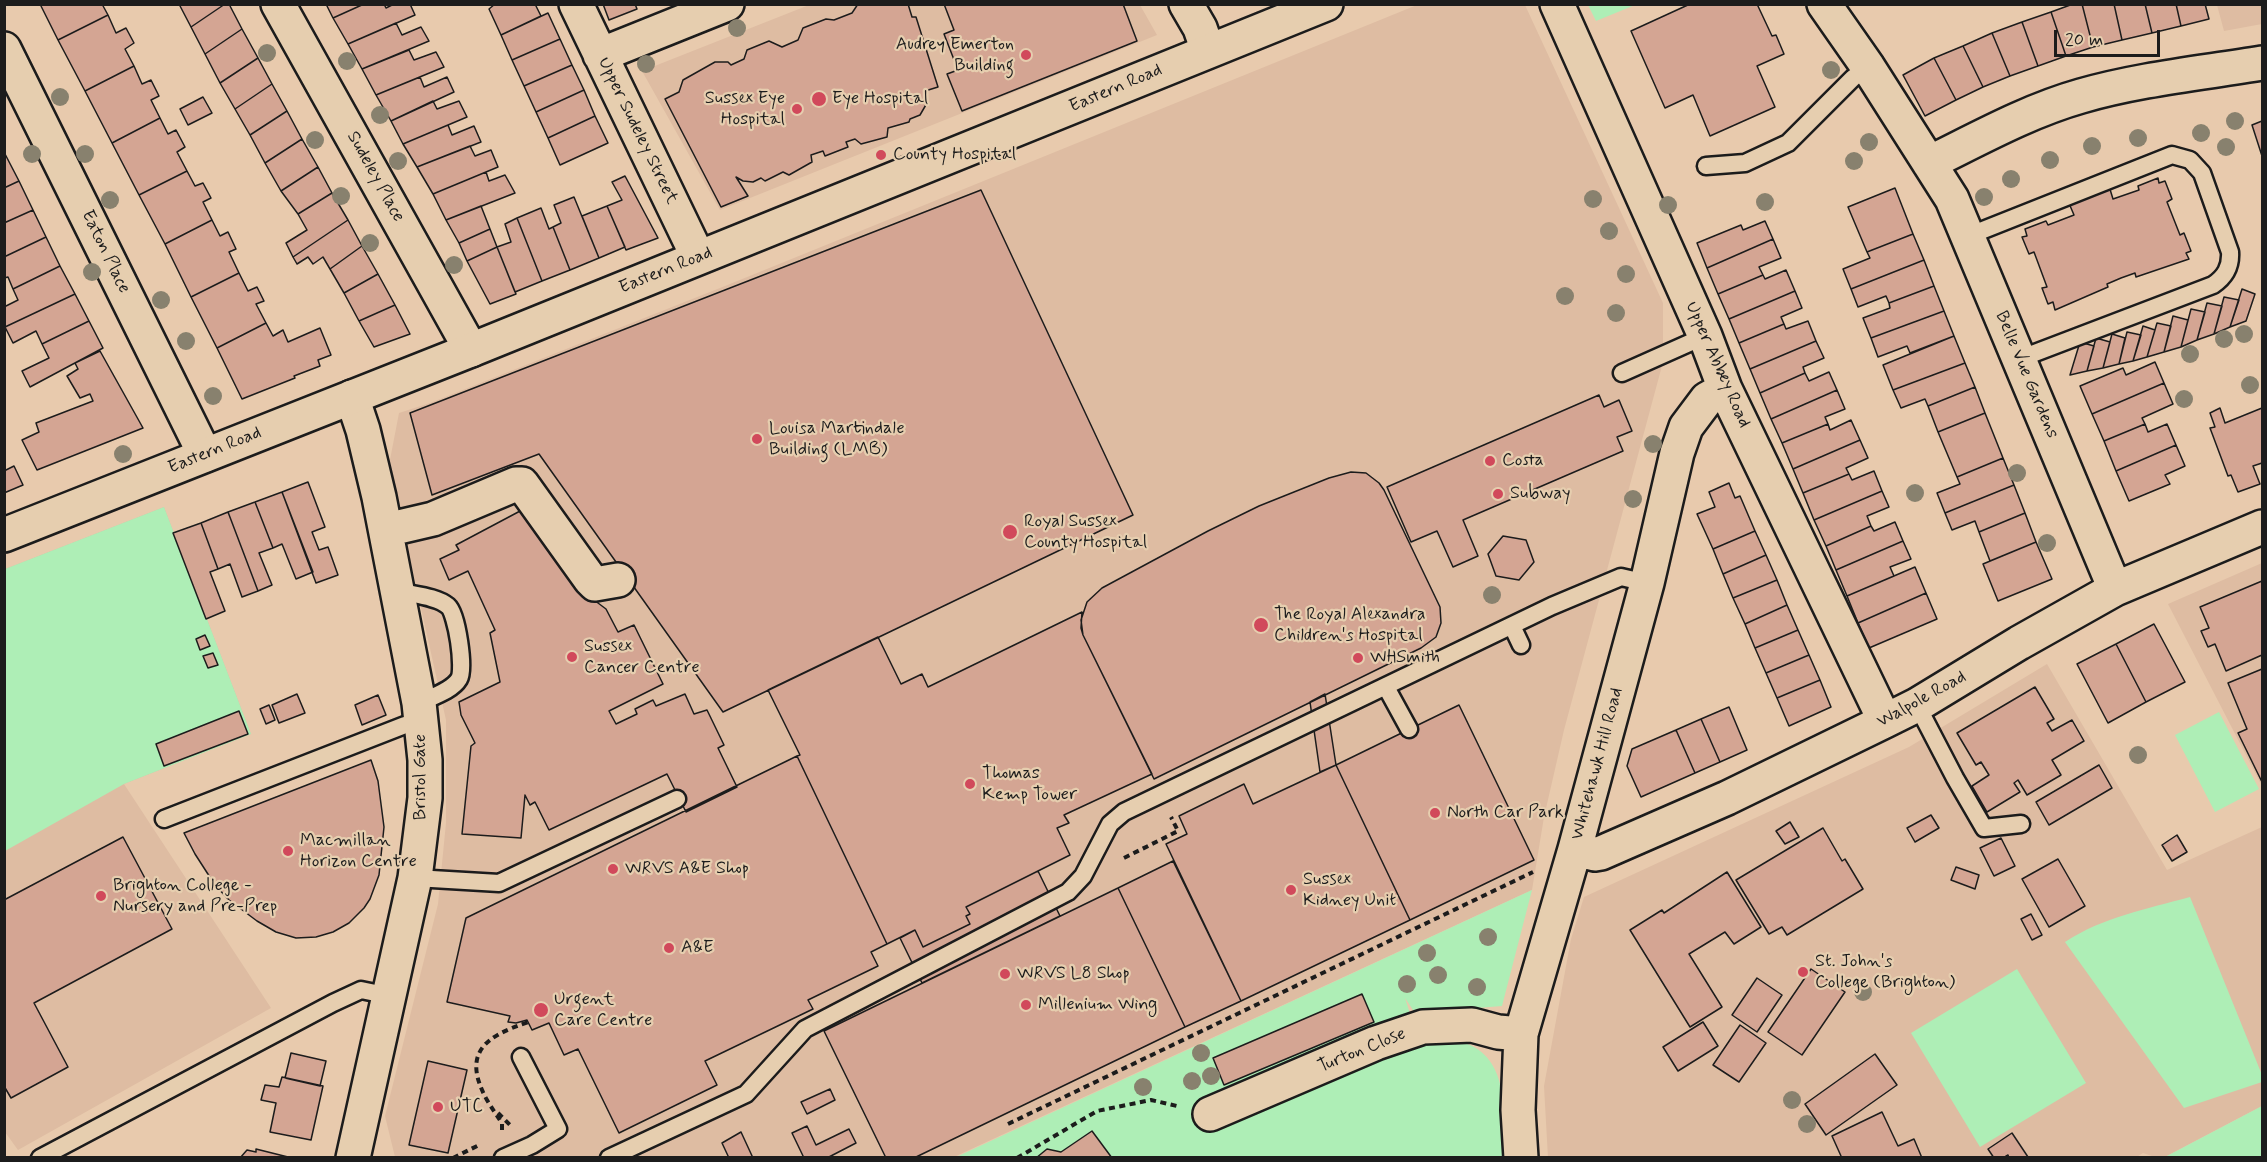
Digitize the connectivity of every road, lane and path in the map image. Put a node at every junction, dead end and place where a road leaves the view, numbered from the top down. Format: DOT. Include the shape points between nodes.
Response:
graph roads {
  1 [pos="278,4"];
  2 [pos="576,4"];
  3 [pos="727,4"];
  4 [pos="1186,4"];
  5 [pos="1326,4"];
  6 [pos="1557,4"];
  7 [pos="1824,4"];
  8 [pos="4,49"];
  9 [pos="1208,51"];
  10 [pos="600,55"];
  11 [pos="2262,63"];
  12 [pos="1868,67"];
  13 [pos="1929,163"];
  14 [pos="1706,166"];
  15 [pos="1968,236"];
  16 [pos="698,257"];
  17 [pos="1705,336"];
  18 [pos="471,350"];
  19 [pos="2019,359"];
  20 [pos="1622,373"];
  21 [pos="1725,389"];
  22 [pos="352,397"];
  23 [pos="205,455"];
  24 [pos="2262,528"];
  25 [pos="386,530"];
  26 [pos="4,535"];
  27 [pos="618,580"];
  28 [pos="1647,583"];
  29 [pos="2115,589"];
  30 [pos="399,591"];
  31 [pos="1512,626"];
  32 [pos="1521,645"];
  33 [pos="1386,687"];
  34 [pos="1917,705"];
  35 [pos="420,712"];
  36 [pos="1885,721"];
  37 [pos="1409,729"];
  38 [pos="1160,795"];
  39 [pos="677,799"];
  40 [pos="164,819"];
  41 [pos="2021,824"];
  42 [pos="1575,849"];
  43 [pos="1114,863"];
  44 [pos="415,878"];
  45 [pos="390,996"];
  46 [pos="529,1022"];
  47 [pos="1521,1034"];
  48 [pos="521,1057"];
  49 [pos="1210,1114"];
  50 [pos="1008,1124"];
  51 [pos="499,1135"];
  52 [pos="480,1144"];
  53 [pos="40,1158"];
  54 [pos="353,1158"];
  55 [pos="453,1158"];
  56 [pos="503,1158"];
  57 [pos="609,1158"];
  58 [pos="1017,1158"];
  59 [pos="1521,1158"];
  1 -- 18 [label="street, Sudeley Place"];
  2 -- 10 [label="street, Upper Sudeley Street"];
  3 -- 10 [label="street"];
  4 -- 9 [label="street"];
  5 -- 9 [label="street, Eastern Road"];
  6 -- 17 [label="street, Upper Abbey Road"];
  7 -- 12 [label="street, Belle Vue Gardens"];
  8 -- 23 [label="street, Eaton Place"];
  9 -- 16 [label="street, Eastern Road"];
  10 -- 16 [label="street, Upper Sudeley Street"];
  11 -- 13 [label="street" via="2146,81 2082,96 2050,106"];
  12 -- 13 [label="street, Belle Vue Gardens"];
  12 -- 14 [label="lane" via="1852,78 1788,143 1745,163"];
  13 -- 15 [label="street, Belle Vue Gardens" via="1952,199"];
  15 -- 19 [label="street, Belle Vue Gardens"];
  15 -- 19 [label="lane" via="2172,155 2190,160 2202,173 2230,252 2230,264 2222,278 2213,285"];
  16 -- 18 [label="street, Eastern Road"];
  17 -- 20 [label="lane"];
  17 -- 21 [label="street, Upper Abbey Road"];
  18 -- 22 [label="street, Eastern Road"];
  19 -- 29 [label="street, Belle Vue Gardens"];
  21 -- 28 [label="street, Whitehawk Hill Road" via="1707,399 1686,427"];
  21 -- 36 [label="street, Upper Abbey Road"];
  22 -- 23 [label="street, Eastern Road"];
  22 -- 25 [label="street, Bristol Gate"];
  23 -- 26 [label="street, Eastern Road"];
  24 -- 29 [label="street, Walpole Road"];
  25 -- 27 [label="street" via="433,519 522,484 590,579 595,584"];
  25 -- 30 [label="street, Bristol Gate"];
  28 -- 31 [label="lane" via="1621,577"];
  28 -- 42 [label="street, Whitehawk Hill Road"];
  29 -- 34 [label="street, Walpole Road"];
  30 -- 35 [label="street, Bristol Gate"];
  30 -- 35 [label="lane" via="441,602 453,614 462,666 460,677"];
  31 -- 32 [label="lane"];
  31 -- 33 [label="lane"];
  33 -- 37 [label="lane"];
  33 -- 38 [label="lane"];
  34 -- 36 [label="street, Walpole Road"];
  34 -- 41 [label="lane" via="1984,828"];
  35 -- 40 [label="lane" via="405,725"];
  35 -- 44 [label="street, Bristol Gate" via="425,798"];
  36 -- 42 [label="street, Walpole Road" via="1608,851 1595,854"];
  38 -- 43 [label="path" via="1178,831"];
  38 -- 57 [label="lane" via="1124,812 1110,824 1083,876 1068,892 805,1029 746,1094"];
  39 -- 44 [label="lane" via="498,884"];
  42 -- 47 [label="street, Whitehawk Hill Road"];
  42 -- 50 [label="path"];
  44 -- 45 [label="street, Bristol Gate"];
  45 -- 53 [label="lane" via="361,990"];
  45 -- 54 [label="street, Bristol Gate"];
  46 -- 51 [label="path" via="488,1042 476,1060 482,1090 502,1124"];
  47 -- 49 [label="street, Turton Close" via="1472,1025 1423,1027"];
  47 -- 59 [label="street, Whitehawk Hill Road"];
  48 -- 56 [label="lane" via="558,1129"];
  49 -- 58 [label="path" via="1151,1100 1097,1111"];
  52 -- 55 [label="path"];
}
